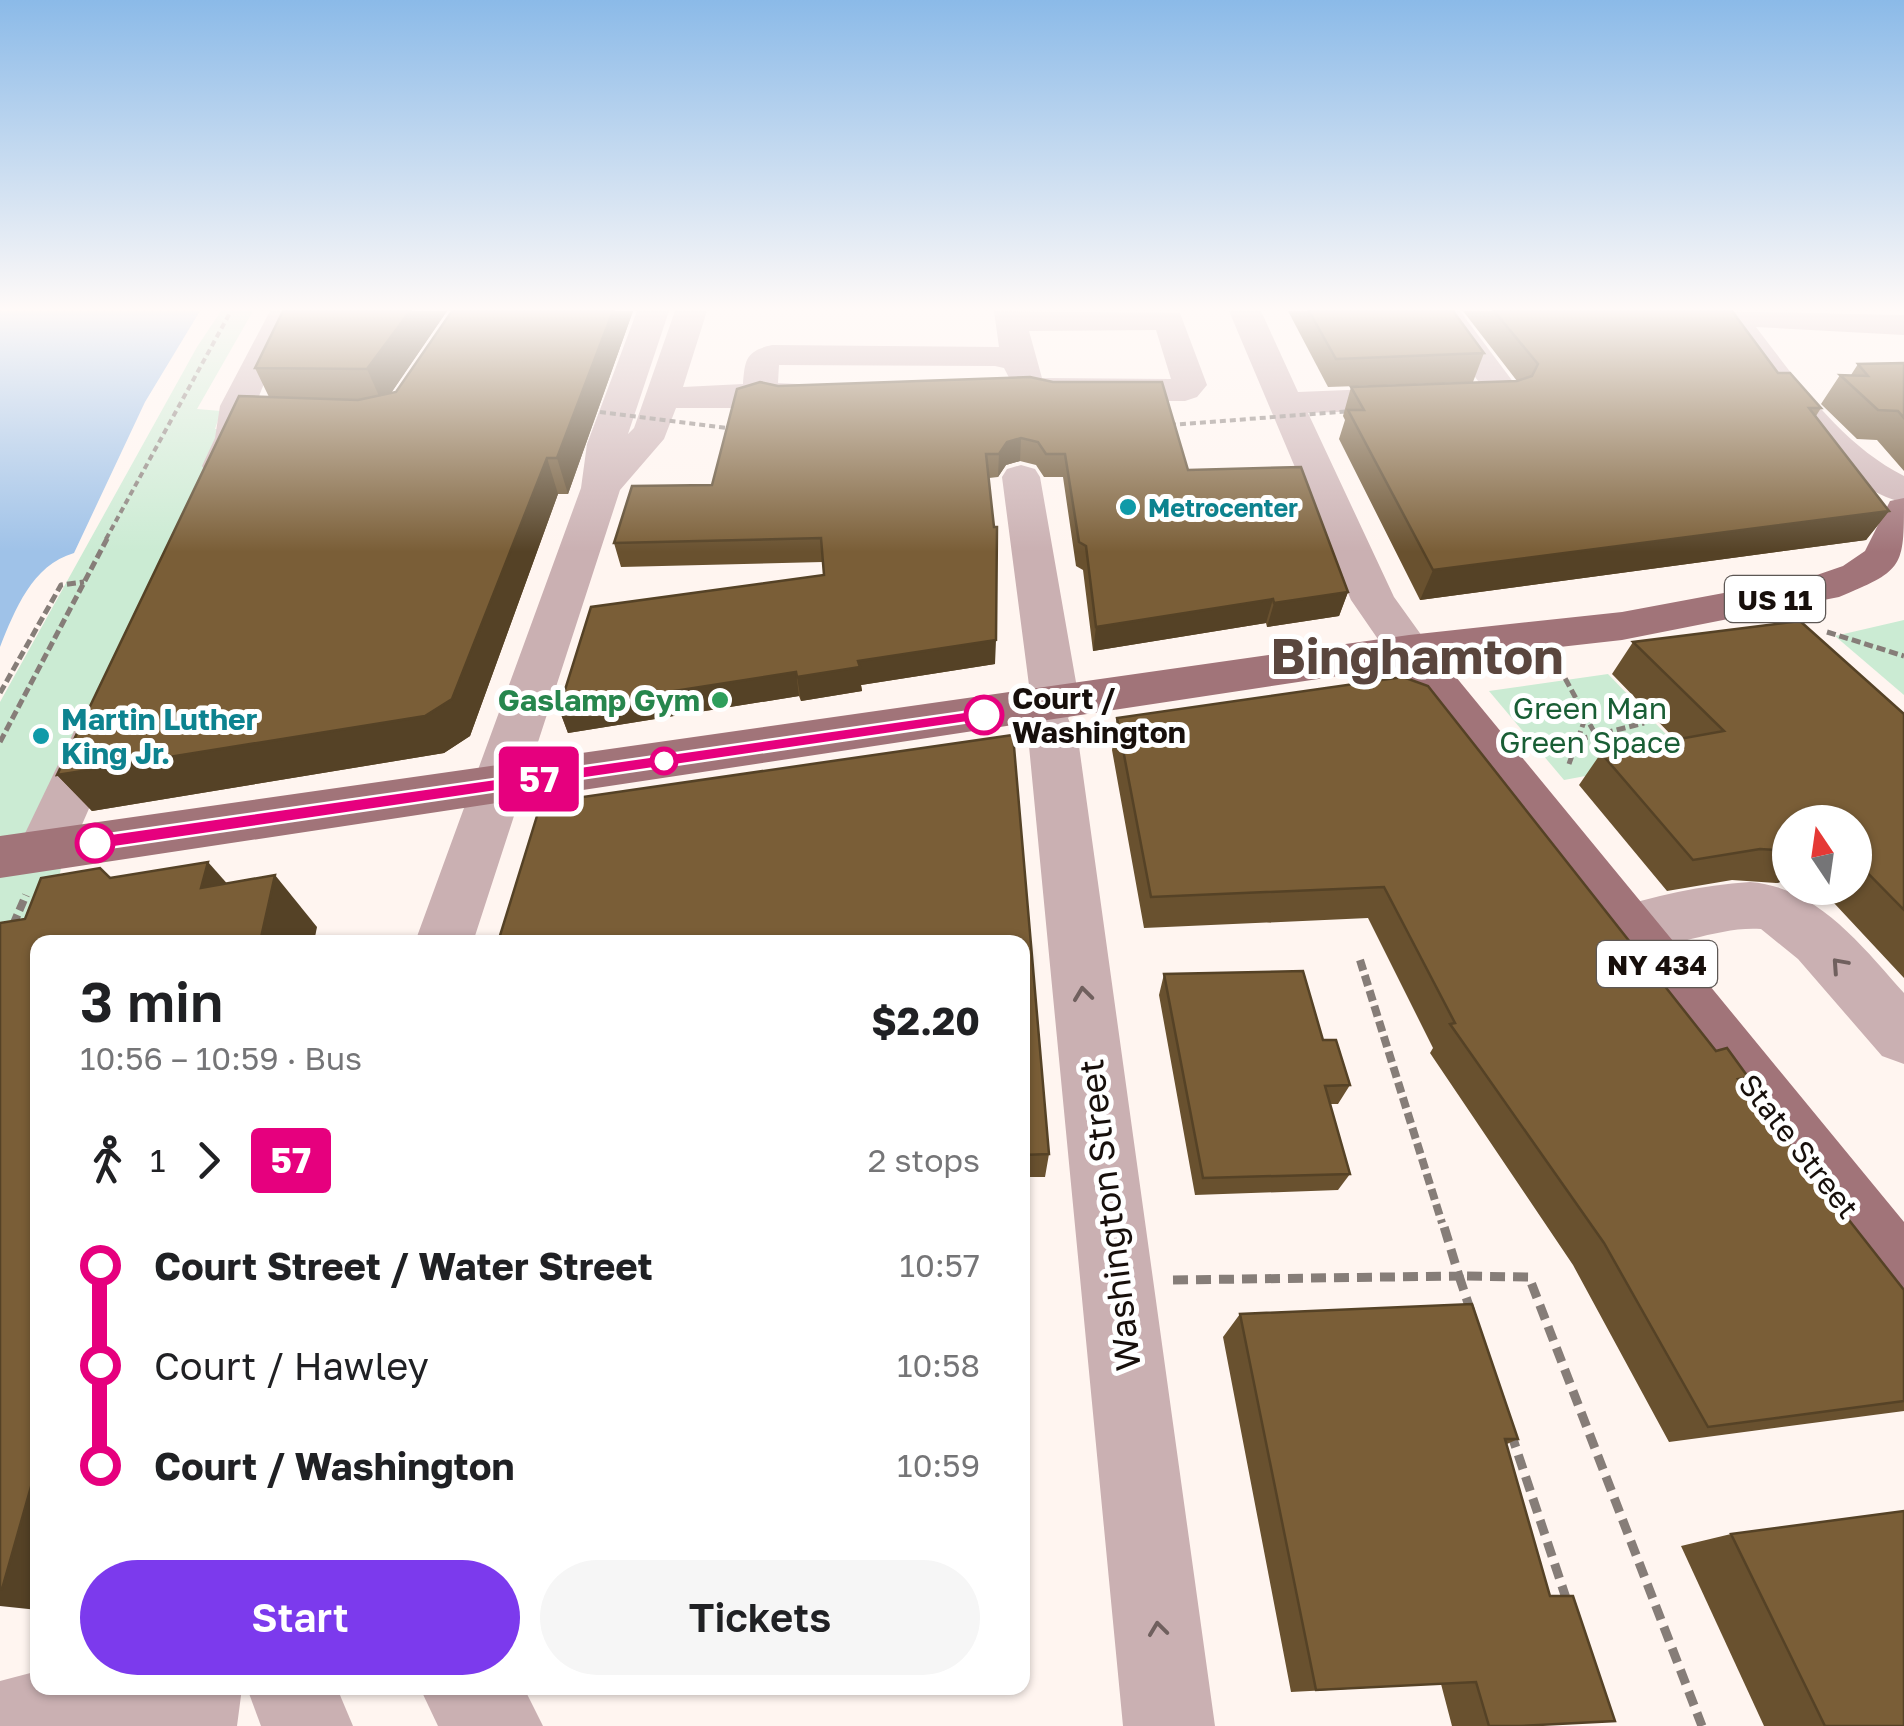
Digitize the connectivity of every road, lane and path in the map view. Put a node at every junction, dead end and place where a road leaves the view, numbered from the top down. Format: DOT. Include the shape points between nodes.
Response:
graph roads {
  1 [pos="184,392"];
  2 [pos="245,392"];
  3 [pos="617,392"];
  4 [pos="665,392"];
  5 [pos="756,392"];
  6 [pos="768,392"];
  7 [pos="855,392"];
  8 [pos="1285,392"];
  9 [pos="1473,392"];
  10 [pos="1789,392"];
  11 [pos="664,395"];
  12 [pos="1364,400"];
  13 [pos="612,402"];
  14 [pos="1286,403"];
  15 [pos="1164,426"];
  16 [pos="736,429"];
  17 [pos="1021,477"];
  18 [pos="601,488"];
  19 [pos="201,510"];
  20 [pos="1902,515"];
  21 [pos="1904,578"];
  22 [pos="85,582"];
  23 [pos="1622,626"];
  24 [pos="1797,631"];
  25 [pos="1542,633"];
  26 [pos="1409,650"];
  27 [pos="1904,656"];
  28 [pos="118,689"];
  29 [pos="0,693"];
  30 [pos="1592,700"];
  31 [pos="1048,706"];
  32 [pos="1586,718"];
  33 [pos="1644,723"];
  34 [pos="1597,736"];
  35 [pos="1578,740"];
  36 [pos="0,742"];
  37 [pos="1606,754"];
  38 [pos="1496,761"];
  39 [pos="1569,764"];
  40 [pos="496,785"];
  41 [pos="22,854"];
  42 [pos="1628,928"];
  43 [pos="446,935"];
  44 [pos="1360,960"];
  45 [pos="1904,1037"];
  46 [pos="1459,1276"];
  47 [pos="1904,1279"];
  48 [pos="1116,1280"];
  49 [pos="1478,1332"];
  50 [pos="1508,1426"];
  51 [pos="1570,1614"];
  52 [pos="119,1695"];
  53 [pos="195,1695"];
  54 [pos="295,1695"];
  55 [pos="471,1695"];
  56 [pos="2,1726"];
  57 [pos="190,1726"];
  58 [pos="307,1726"];
  59 [pos="497,1726"];
  60 [pos="1169,1726"];
  61 [pos="1702,1726"];
  1 -- 22 [label="path"];
  2 -- 19 [label="street" via="238,406 250,418"];
  3 -- 13 [label="street"];
  4 -- 11 [label="street"];
  5 -- 11 [label="street"];
  6 -- 7 [label="street"];
  8 -- 14 [label="street, State Street"];
  9 -- 12 [label="street"];
  10 -- 20 [label="street" via="1823,457"];
  11 -- 13 [label="street"];
  11 -- 18 [label="street" via="644,442"];
  12 -- 14 [label="street"];
  12 -- 15 [label="path, bridge" via="1370,410"];
  13 -- 16 [label="path, bridge"];
  13 -- 18 [label="street"];
  14 -- 26 [label="street, State Street" via="1372,600"];
  17 -- 31 [label="street, Washington Street"];
  18 -- 40 [label="street"];
  20 -- 23 [label="main road, US 11" via="1880,560 1837,584"];
  21 -- 24 [label="main road, US 11"];
  22 -- 29 [label="path" via="61,584"];
  22 -- 36 [label="path"];
  23 -- 24 [label="main road, US 11"];
  23 -- 25 [label="main road, US 11"];
  24 -- 27 [label="path"];
  25 -- 26 [label="main road, US 11"];
  25 -- 32 [label="path"];
  26 -- 31 [label="main road, US 11"];
  26 -- 38 [label="main road, State Street / NY 434"];
  28 -- 41 [label="street"];
  30 -- 32 [label="path"];
  31 -- 40 [label="main road, US 11"];
  48 -- 31 [label="street, Washington Street, one-way"];
  32 -- 34 [label="path"];
  32 -- 35 [label="path"];
  33 -- 34 [label="path"];
  34 -- 35 [label="path"];
  34 -- 37 [label="path"];
  35 -- 38 [label="path"];
  35 -- 39 [label="path"];
  38 -- 42 [label="main road, State Street / NY 434"];
  40 -- 41 [label="main road, US 11"];
  40 -- 43 [label="street"];
  45 -- 42 [label="street, one-way" via="1804,927 1780,910 1750,905"];
  42 -- 47 [label="main road, State Street / NY 434"];
  44 -- 46 [label="path"];
  46 -- 48 [label="path"];
  46 -- 49 [label="path"];
  46 -- 61 [label="path" via="1529,1277"];
  60 -- 48 [label="street, Washington Street, one-way"];
  50 -- 51 [label="path"];
  52 -- 56 [label="street"];
  53 -- 57 [label="street"];
  54 -- 58 [label="street"];
  55 -- 59 [label="street"];
}
